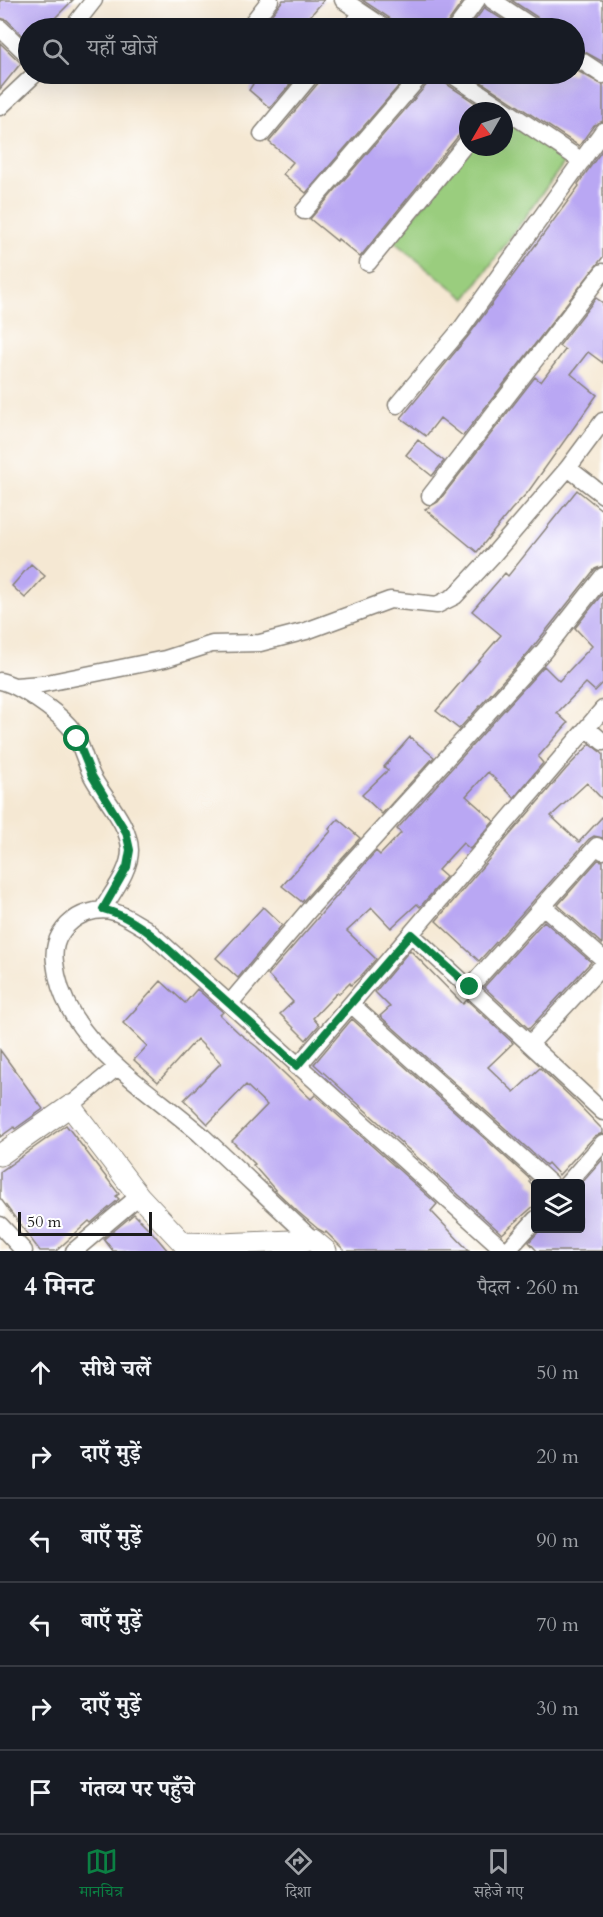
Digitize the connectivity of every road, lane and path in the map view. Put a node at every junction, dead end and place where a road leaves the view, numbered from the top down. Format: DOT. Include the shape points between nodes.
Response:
graph roads {
  1 [pos="94,0"];
  2 [pos="270,0"];
  3 [pos="343,0"];
  4 [pos="477,0"];
  5 [pos="492,0"];
  6 [pos="362,13"];
  7 [pos="80,18"];
  8 [pos="256,18"];
  9 [pos="358,18"];
  10 [pos="370,18"];
  11 [pos="464,18"];
  12 [pos="519,18"];
  13 [pos="0,28"];
  14 [pos="18,45"];
  15 [pos="585,63"];
  16 [pos="603,75"];
  17 [pos="24,84"];
  18 [pos="304,84"];
  19 [pos="413,84"];
  20 [pos="464,84"];
  21 [pos="488,102"];
  22 [pos="0,107"];
  23 [pos="513,118"];
  24 [pos="603,131"];
  25 [pos="262,134"];
  26 [pos="459,152"];
  27 [pos="582,161"];
  28 [pos="304,211"];
  29 [pos="368,263"];
  30 [pos="603,272"];
  31 [pos="398,405"];
  32 [pos="603,421"];
  33 [pos="567,468"];
  34 [pos="603,495"];
  35 [pos="430,496"];
  36 [pos="603,576"];
  37 [pos="7,684"];
  38 [pos="603,709"];
  39 [pos="587,728"];
  40 [pos="603,742"];
  41 [pos="603,851"];
  42 [pos="543,906"];
  43 [pos="103,909"];
  44 [pos="411,934"];
  45 [pos="601,968"];
  46 [pos="470,987"];
  47 [pos="230,1003"];
  48 [pos="351,1004"];
  49 [pos="530,1044"];
  50 [pos="297,1066"];
  51 [pos="117,1067"];
  52 [pos="70,1106"];
  53 [pos="603,1112"];
  54 [pos="603,1143"];
  55 [pos="0,1155"];
  56 [pos="545,1179"];
  57 [pos="571,1179"];
  58 [pos="140,1196"];
  59 [pos="531,1224"];
  60 [pos="0,1225"];
  61 [pos="320,1245"];
  62 [pos="187,1247"];
  63 [pos="24,1251"];
  64 [pos="74,1251"];
  65 [pos="506,1251"];
  1 -- 7 [label="street"];
  2 -- 8 [label="street"];
  3 -- 6 [label="street"];
  4 -- 11 [label="street"];
  5 -- 12 [label="street"];
  6 -- 9 [label="street"];
  6 -- 10 [label="street"];
  13 -- 14 [label="street"];
  15 -- 16 [label="street"];
  17 -- 22 [label="street"];
  18 -- 25 [label="street"];
  19 -- 28 [label="street"];
  20 -- 21 [label="street"];
  23 -- 27 [label="street"];
  24 -- 27 [label="street"];
  26 -- 29 [label="street"];
  27 -- 31 [label="street" via="461,329"];
  30 -- 35 [label="street"];
  32 -- 33 [label="street"];
  33 -- 34 [label="street"];
  33 -- 37 [label="street" via="455,596 437,605 390,600 306,631 260,643 212,644 165,659 42,684"];
  36 -- 47 [label="street" via="543,652 314,904"];
  37 -- 43 [label="street" via="21,688 69,726 92,776 126,832 130,850 127,867"];
  38 -- 39 [label="street"];
  39 -- 40 [label="street"];
  39 -- 44 [label="street"];
  41 -- 42 [label="street" via="597,846"];
  42 -- 45 [label="street"];
  42 -- 46 [label="street"];
  43 -- 47 [label="street" via="145,928"];
  43 -- 51 [label="street" via="83,914 67,925 57,938 53,954 59,985 80,1027"];
  44 -- 46 [label="street"];
  44 -- 48 [label="street"];
  45 -- 49 [label="street"];
  46 -- 49 [label="street"];
  47 -- 50 [label="street"];
  48 -- 50 [label="street"];
  48 -- 56 [label="street"];
  49 -- 53 [label="street"];
  50 -- 65 [label="street"];
  51 -- 52 [label="street"];
  51 -- 61 [label="street" via="189,1125"];
  52 -- 55 [label="street"];
  52 -- 58 [label="street"];
  54 -- 57 [label="street"];
  58 -- 62 [label="street"];
  58 -- 64 [label="street"];
  59 -- 65 [label="street"];
  60 -- 63 [label="street"];
  61 -- 62 [label="street"];
}
